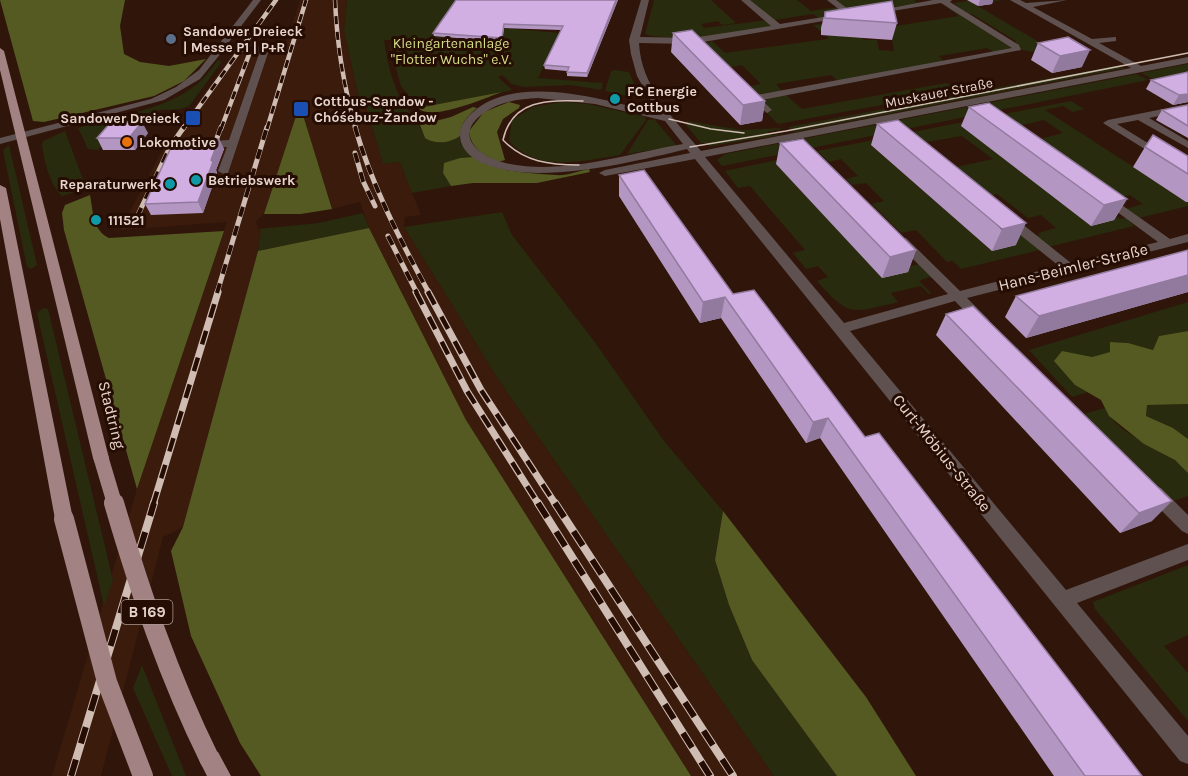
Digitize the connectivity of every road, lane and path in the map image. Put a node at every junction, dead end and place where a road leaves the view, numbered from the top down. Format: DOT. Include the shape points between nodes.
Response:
graph roads {
  1 [pos="257,0"];
  2 [pos="645,0"];
  3 [pos="745,0"];
  4 [pos="831,0"];
  5 [pos="946,0"];
  6 [pos="1014,0"];
  7 [pos="1063,0"];
  8 [pos="920,2"];
  9 [pos="1024,6"];
  10 [pos="870,12"];
  11 [pos="778,27"];
  12 [pos="1113,39"];
  13 [pos="633,40"];
  14 [pos="696,40"];
  15 [pos="1091,42"];
  16 [pos="219,49"];
  17 [pos="0,51"];
  18 [pos="708,52"];
  19 [pos="1188,60"];
  20 [pos="1139,69"];
  21 [pos="739,82"];
  22 [pos="754,98"];
  23 [pos="1187,107"];
  24 [pos="767,110"];
  25 [pos="1140,117"];
  26 [pos="669,119"];
  27 [pos="21,136"];
  28 [pos="0,141"];
  29 [pos="234,143"];
  30 [pos="1188,145"];
  31 [pos="162,147"];
  32 [pos="693,151"];
  33 [pos="224,171"];
  34 [pos="1188,172"];
  35 [pos="605,173"];
  36 [pos="0,188"];
  37 [pos="1099,194"];
  38 [pos="1001,213"];
  39 [pos="889,228"];
  40 [pos="1188,238"];
  41 [pos="1168,243"];
  42 [pos="1069,268"];
  43 [pos="957,296"];
  44 [pos="841,329"];
  45 [pos="991,330"];
  46 [pos="1147,485"];
  47 [pos="1188,526"];
  48 [pos="1188,552"];
  49 [pos="1063,600"];
  50 [pos="1188,753"];
  51 [pos="215,768"];
  52 [pos="142,776"];
  1 -- 16 [label="street"];
  2 -- 13 [label="street"];
  3 -- 11 [label="street"];
  4 -- 11 [label="street" via="856,15"];
  5 -- 8 [label="street"];
  5 -- 22 [label="street, Muskauer Straße" via="1017,50"];
  6 -- 9 [label="street"];
  7 -- 9 [label="street"];
  8 -- 10 [label="street"];
  9 -- 15 [label="street"];
  11 -- 14 [label="street"];
  12 -- 15 [label="street"];
  13 -- 14 [label="street"];
  13 -- 26 [label="street, Curt-Möbius-Straße" via="645,84"];
  14 -- 18 [label="street"];
  15 -- 20 [label="street" via="1124,57"];
  16 -- 27 [label="street" via="192,82 174,93"];
  16 -- 29 [label="street" via="258,49 264,53"];
  17 -- 27 [label="main road, Stadtring / B 169"];
  19 -- 20 [label="street, Muskauer Straße"];
  20 -- 32 [label="street, Muskauer Straße"];
  21 -- 22 [label="street"];
  22 -- 24 [label="street"];
  23 -- 25 [label="street"];
  25 -- 30 [label="street"];
  25 -- 34 [label="street" via="1108,123"];
  26 -- 32 [label="street, Curt-Möbius-Straße"];
  26 -- 32 [label="street" via="563,97 530,95 480,110 464,127 463,134 477,156 520,169"];
  27 -- 28 [label="street"];
  27 -- 51 [label="main road, Stadtring / B 169, bridge" via="101,458 140,592 185,713"];
  29 -- 31 [label="street"];
  29 -- 33 [label="street"];
  32 -- 35 [label="street"];
  32 -- 44 [label="street, Curt-Möbius-Straße"];
  36 -- 52 [label="main road, bridge" via="64,519 106,678"];
  37 -- 41 [label="street"];
  38 -- 42 [label="street"];
  39 -- 43 [label="street"];
  40 -- 41 [label="street, Hans-Beimler-Straße"];
  41 -- 42 [label="street, Hans-Beimler-Straße"];
  42 -- 43 [label="street, Hans-Beimler-Straße"];
  43 -- 44 [label="street, Hans-Beimler-Straße"];
  43 -- 45 [label="street"];
  44 -- 49 [label="street, Curt-Möbius-Straße"];
  46 -- 47 [label="street"];
  48 -- 49 [label="street"];
  49 -- 50 [label="street, Curt-Möbius-Straße"];
}
